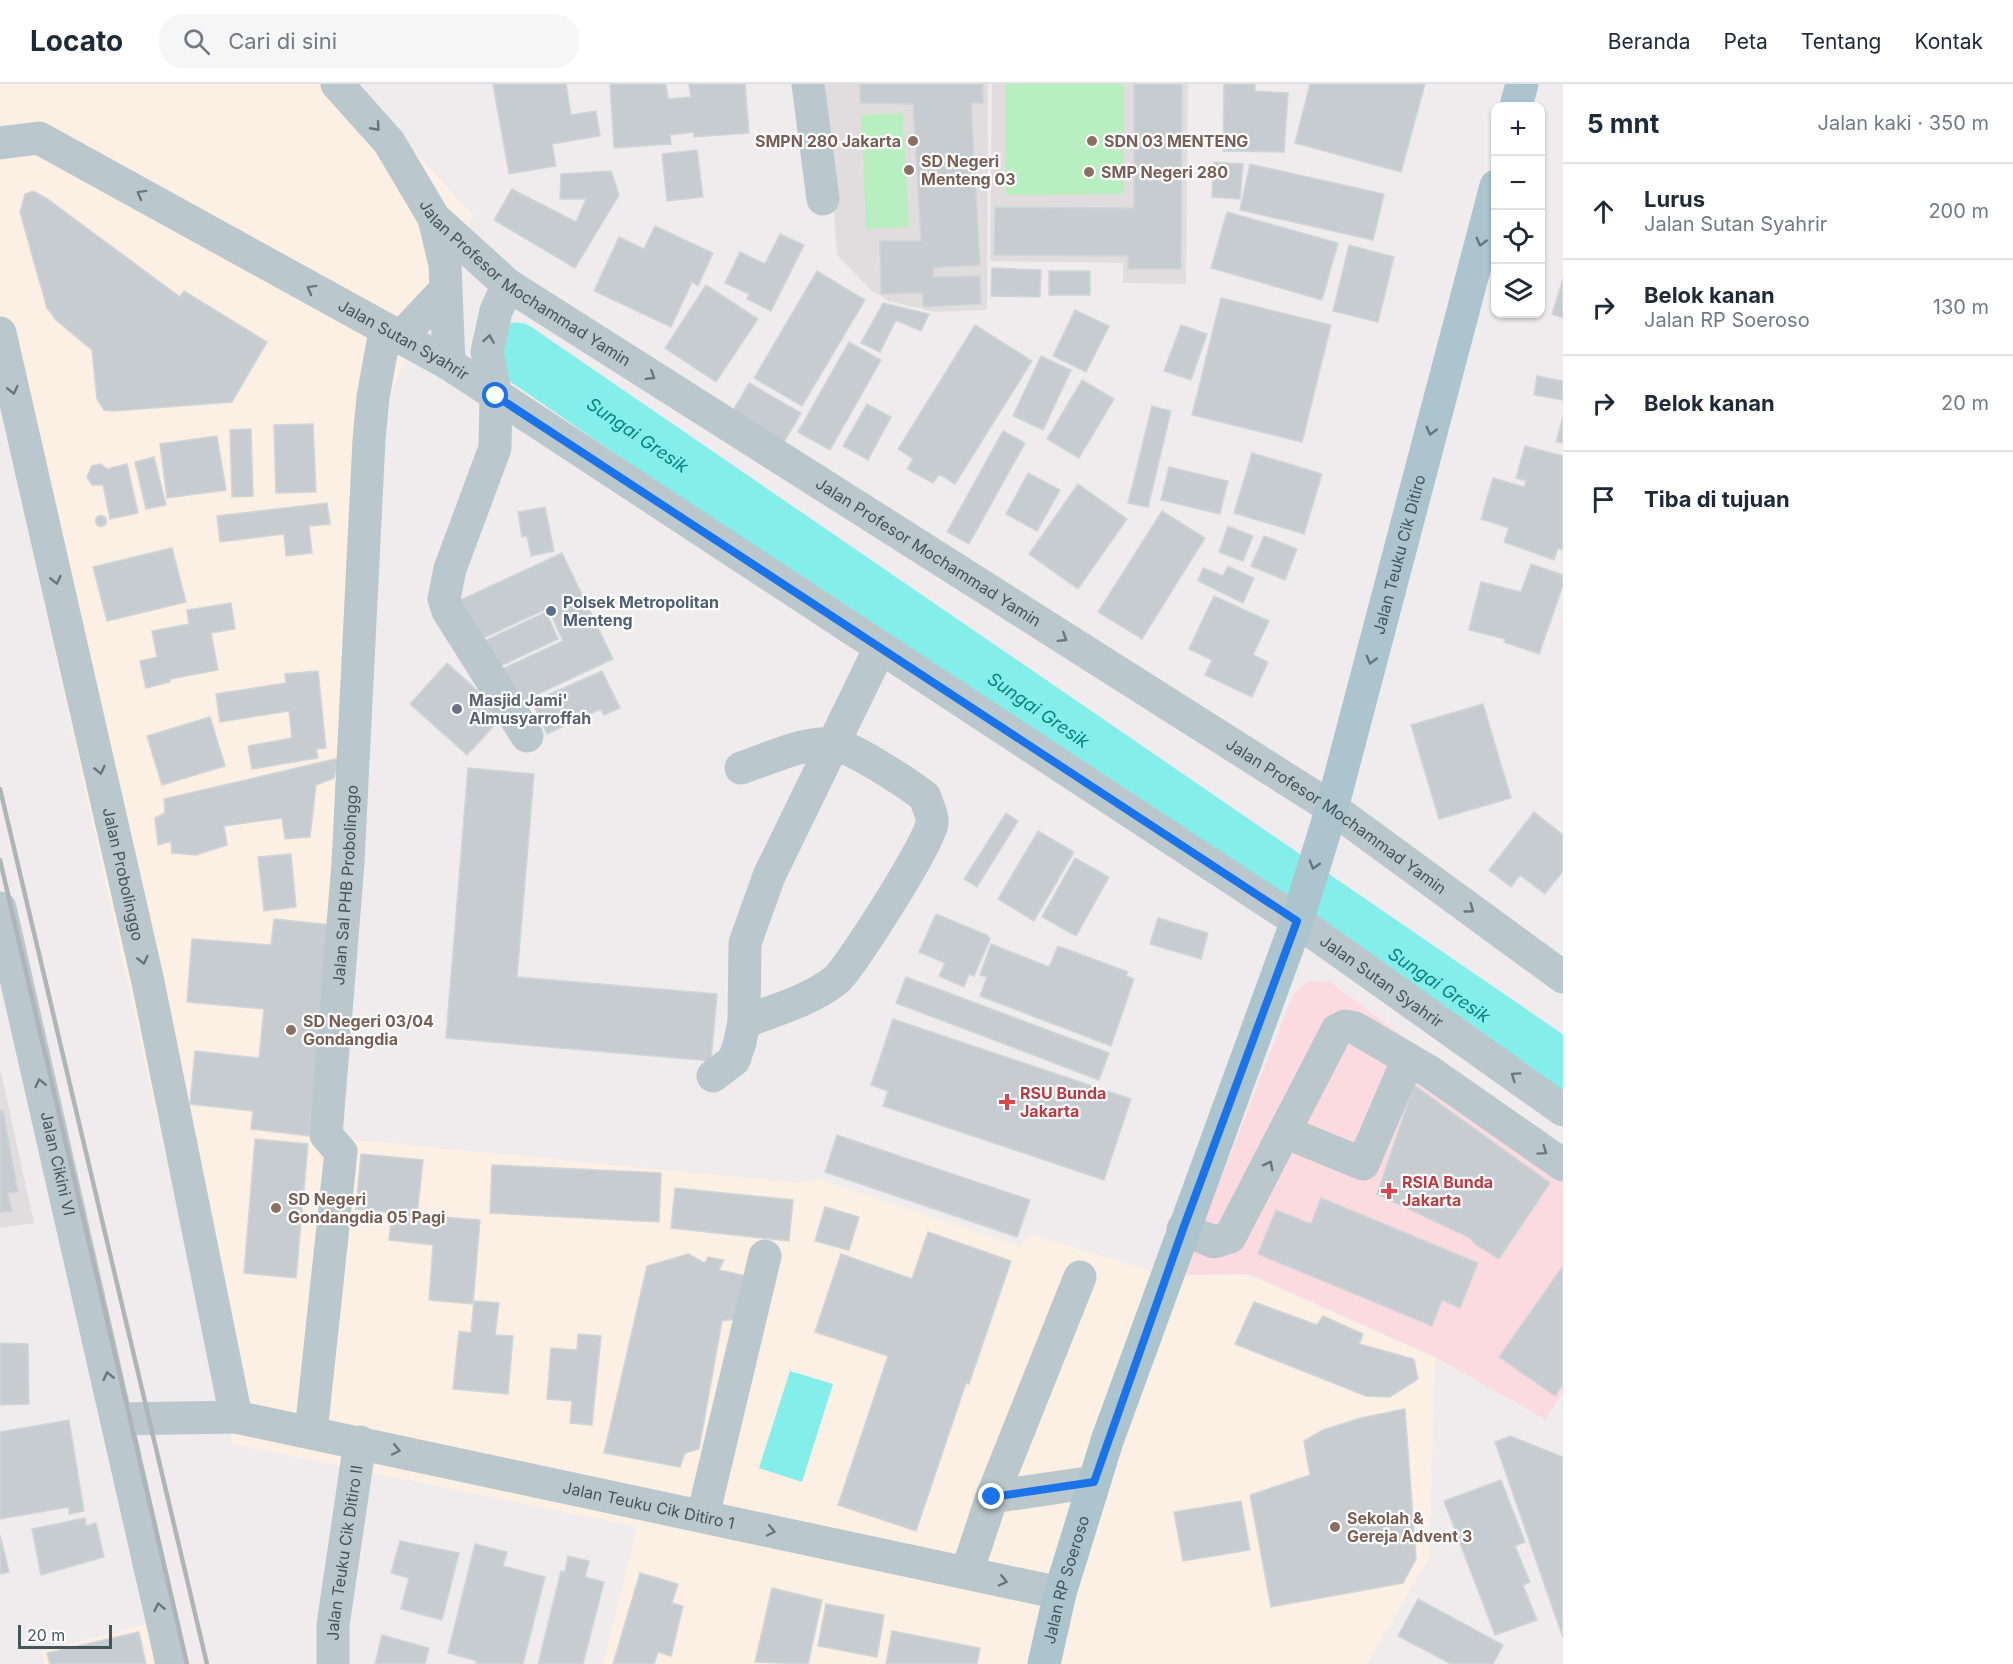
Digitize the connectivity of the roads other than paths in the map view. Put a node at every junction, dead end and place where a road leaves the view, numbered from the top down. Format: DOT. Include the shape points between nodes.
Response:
graph roads {
  1 [pos="337,84"];
  2 [pos="808,84"];
  3 [pos="1522,84"];
  4 [pos="1517,102"];
  5 [pos="0,142"];
  6 [pos="823,199"];
  7 [pos="1491,205"];
  8 [pos="434,218"];
  9 [pos="508,285"];
  10 [pos="446,290"];
  11 [pos="0,333"];
  12 [pos="393,334"];
  13 [pos="449,364"];
  14 [pos="496,396"];
  15 [pos="880,648"];
  16 [pos="527,736"];
  17 [pos="834,743"];
  18 [pos="741,768"];
  19 [pos="1329,819"];
  20 [pos="0,908"];
  21 [pos="1300,910"];
  22 [pos="1563,977"];
  23 [pos="744,1022"];
  24 [pos="1408,1059"];
  25 [pos="712,1076"];
  26 [pos="1563,1110"];
  27 [pos="1286,1132"];
  28 [pos="1563,1165"];
  29 [pos="1183,1229"];
  30 [pos="765,1256"];
  31 [pos="1080,1277"];
  32 [pos="236,1417"];
  33 [pos="118,1419"];
  34 [pos="311,1432"];
  35 [pos="360,1442"];
  36 [pos="1094,1482"];
  37 [pos="992,1497"];
  38 [pos="703,1516"];
  39 [pos="967,1572"];
  40 [pos="1060,1593"];
  41 [pos="172,1664"];
  42 [pos="333,1664"];
  43 [pos="1044,1664"];
  1 -- 8 [label="street, Jalan Profesor Mochammad Yamin, one-way" via="389,142"];
  2 -- 6 [label="street"];
  3 -- 4 [label="main road"];
  12 -- 5 [label="street, Jalan Sutan Syahrir, one-way" via="39,138"];
  7 -- 19 [label="main road, Jalan Teuku Cik Ditiro, one-way"];
  8 -- 9 [label="street, Jalan Profesor Mochammad Yamin"];
  8 -- 10 [label="street" via="445,265"];
  14 -- 9 [label="street, one-way" via="487,352 496,311"];
  9 -- 19 [label="street, Jalan Profesor Mochammad Yamin, one-way"];
  10 -- 12 [label="street"];
  10 -- 13 [label="street"];
  11 -- 32 [label="street, Jalan Probolinggo, one-way" via="148,982"];
  12 -- 13 [label="street, Jalan Sutan Syahrir"];
  12 -- 34 [label="street, Jalan Sal PHB Probolinggo" via="373,397 369,440 348,863 326,1135 341,1152"];
  13 -- 14 [label="street, Jalan Sutan Syahrir"];
  14 -- 15 [label="street, Jalan Sutan Syahrir"];
  14 -- 16 [label="street" via="495,448 450,569 444,599"];
  15 -- 17 [label="street"];
  15 -- 21 [label="street, Jalan Sutan Syahrir"];
  17 -- 18 [label="street"];
  17 -- 23 [label="street" via="769,876 745,943"];
  17 -- 23 [label="street" via="925,797 933,823 907,875 838,978 816,994"];
  19 -- 21 [label="main road, Jalan Teuku Cik Ditiro, one-way"];
  19 -- 22 [label="street, Jalan Profesor Mochammad Yamin, one-way"];
  33 -- 20 [label="street, Jalan Cikini VI, one-way"];
  26 -- 21 [label="street, Jalan Sutan Syahrir, one-way"];
  21 -- 29 [label="main road, Jalan RP Soeroso"];
  23 -- 25 [label="street" via="734,1060"];
  24 -- 27 [label="street" via="1355,1028 1345,1026 1337,1030"];
  24 -- 27 [label="street" via="1363,1164"];
  24 -- 28 [label="street, one-way"];
  29 -- 27 [label="street, one-way" via="1214,1242 1230,1237"];
  29 -- 36 [label="main road, Jalan RP Soeroso"];
  30 -- 38 [label="street"];
  31 -- 37 [label="street"];
  32 -- 33 [label="street"];
  32 -- 34 [label="street, Jalan Teuku Cik Ditiro 1"];
  41 -- 33 [label="street, Jalan Cikini VI, one-way"];
  34 -- 35 [label="street, Jalan Teuku Cik Ditiro 1"];
  35 -- 38 [label="street, Jalan Teuku Cik Ditiro 1, one-way"];
  35 -- 42 [label="street, Jalan Teuku Cik Ditiro II" via="333,1625"];
  36 -- 37 [label="street"];
  36 -- 40 [label="main road, Jalan RP Soeroso"];
  37 -- 39 [label="street"];
  38 -- 39 [label="street, Jalan Teuku Cik Ditiro 1, one-way"];
  39 -- 40 [label="street, Jalan Teuku Cik Ditiro 1, one-way"];
  40 -- 43 [label="main road, Jalan RP Soeroso"];
}
